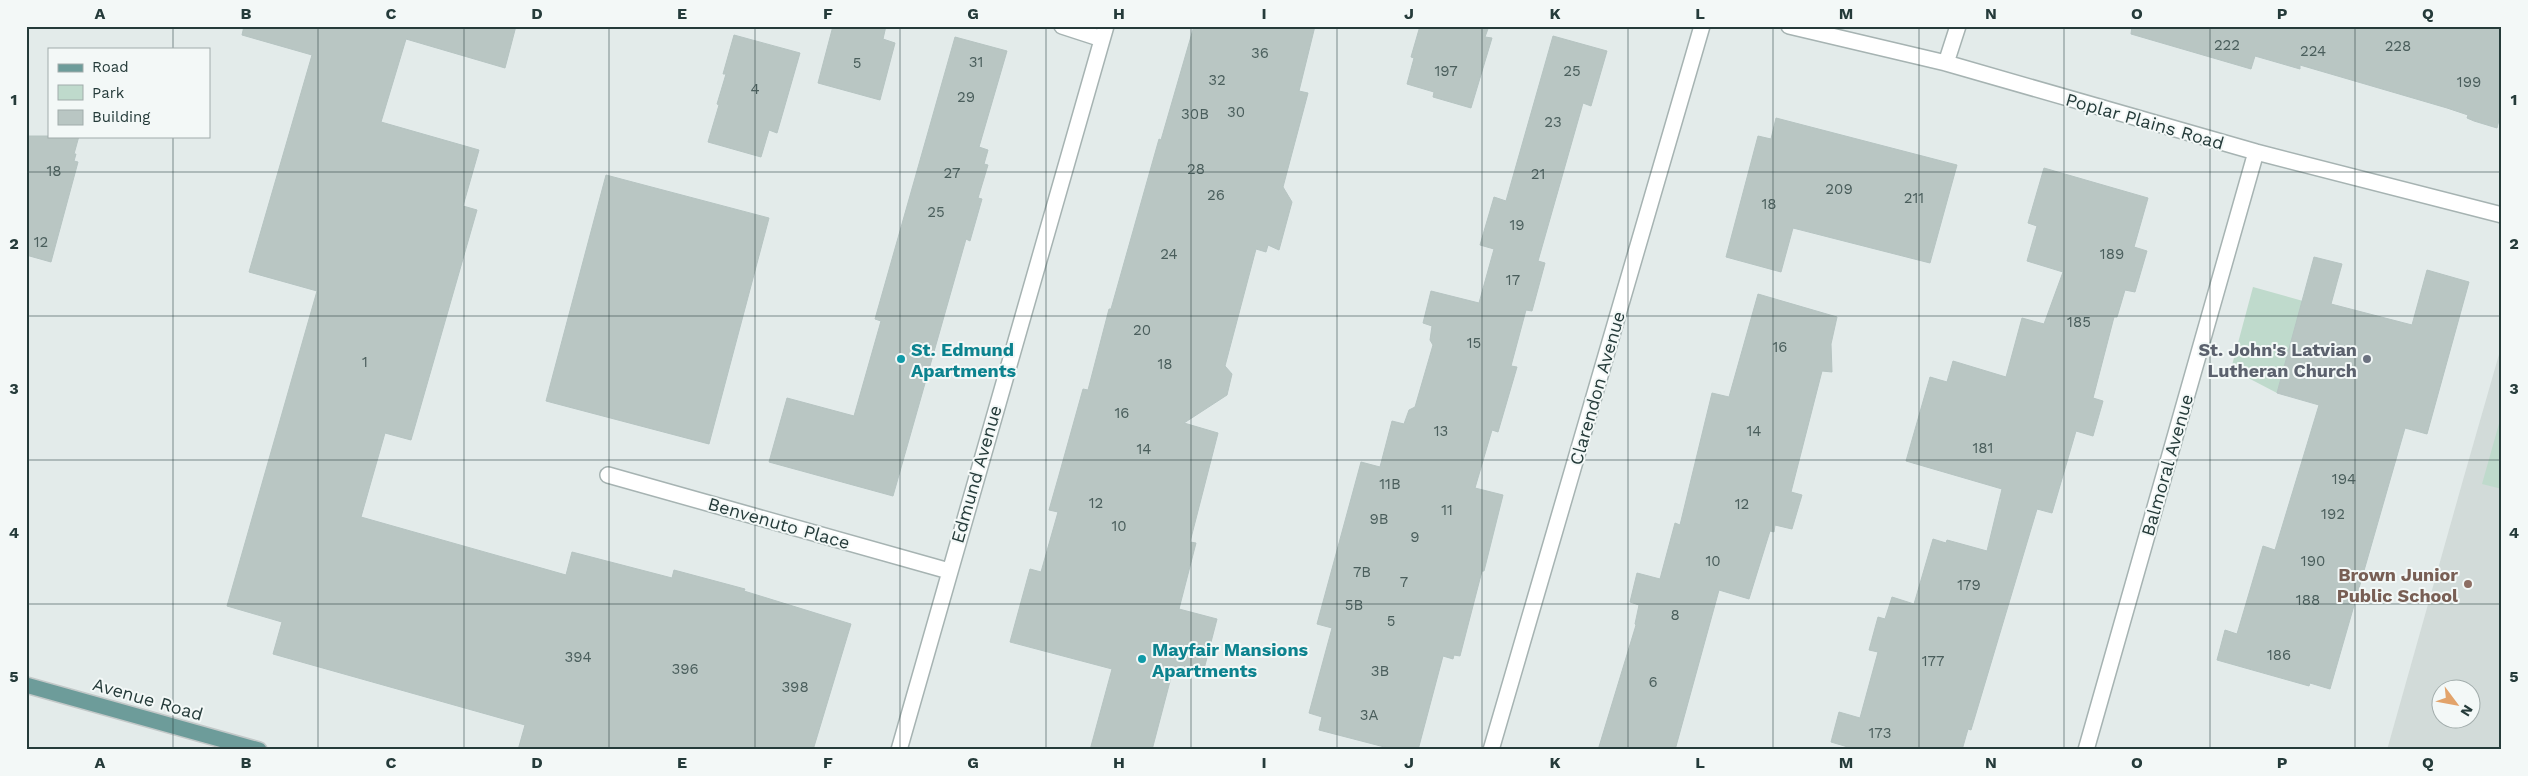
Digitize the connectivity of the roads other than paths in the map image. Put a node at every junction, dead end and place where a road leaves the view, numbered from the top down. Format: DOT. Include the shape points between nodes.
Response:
graph roads {
  1 [pos="1062,26"];
  2 [pos="1702,26"];
  3 [pos="1789,26"];
  4 [pos="1958,26"];
  5 [pos="1104,32"];
  6 [pos="1946,63"];
  7 [pos="2256,152"];
  8 [pos="2502,215"];
  9 [pos="608,475"];
  10 [pos="948,570"];
  11 [pos="26,685"];
  12 [pos="259,750"];
  13 [pos="899,750"];
  14 [pos="1491,750"];
  15 [pos="2086,750"];
  1 -- 5 [label="street"];
  2 -- 14 [label="street, Clarendon Avenue"];
  3 -- 6 [label="street, Poplar Plains Road"];
  4 -- 6 [label="street"];
  5 -- 10 [label="street, Edmund Avenue"];
  6 -- 7 [label="street, Poplar Plains Road"];
  7 -- 8 [label="street, Poplar Plains Road"];
  7 -- 15 [label="street, Balmoral Avenue"];
  9 -- 10 [label="street, Benvenuto Place"];
  10 -- 13 [label="street, Edmund Avenue"];
  11 -- 12 [label="main road, Avenue Road"];
}
